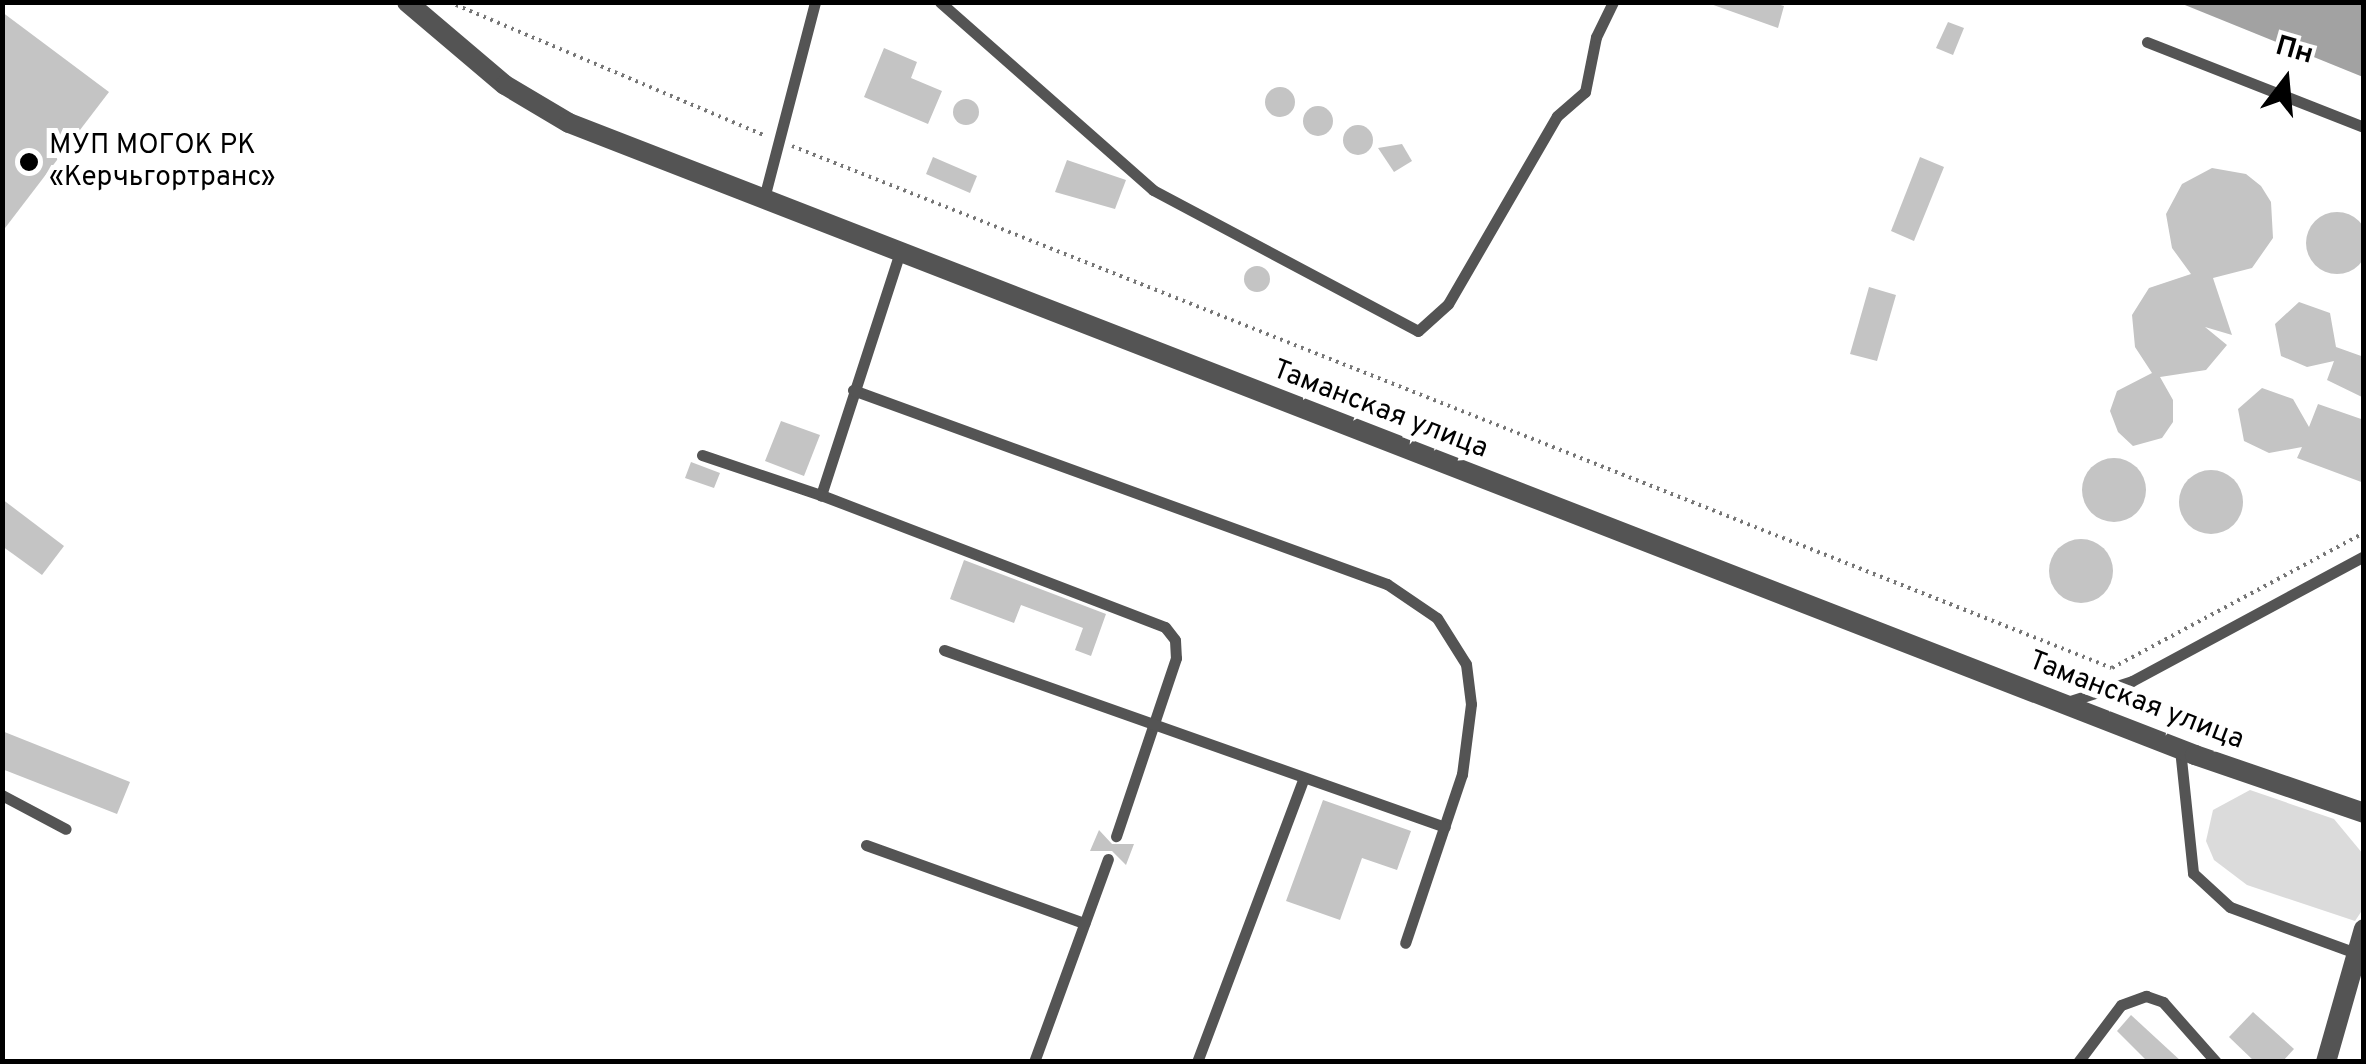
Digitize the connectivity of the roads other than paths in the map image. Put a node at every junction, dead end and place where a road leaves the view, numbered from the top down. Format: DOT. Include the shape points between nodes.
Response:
graph roads {
  1 [pos="407,2"];
  2 [pos="815,2"];
  3 [pos="940,2"];
  4 [pos="1613,2"];
  5 [pos="2147,42"];
  6 [pos="2364,127"];
  7 [pos="764,198"];
  8 [pos="900,252"];
  9 [pos="853,390"];
  10 [pos="702,455"];
  11 [pos="821,495"];
  12 [pos="2364,556"];
  13 [pos="944,650"];
  14 [pos="2064,703"];
  15 [pos="1155,724"];
  16 [pos="2180,749"];
  17 [pos="1302,780"];
  18 [pos="2,795"];
  19 [pos="2364,814"];
  20 [pos="1444,827"];
  21 [pos="66,829"];
  22 [pos="1116,836"];
  23 [pos="866,845"];
  24 [pos="1108,858"];
  25 [pos="1084,923"];
  26 [pos="2364,929"];
  27 [pos="1406,943"];
  28 [pos="2353,952"];
  29 [pos="1034,1062"];
  30 [pos="1197,1062"];
  31 [pos="2078,1062"];
  32 [pos="2216,1062"];
  33 [pos="2326,1062"];
  1 -- 7 [label="street, Таманская улица" via="505,85 570,123"];
  2 -- 7 [label="lane"];
  3 -- 4 [label="lane" via="1153,190 1418,330 1448,304 1557,116 1585,92 1596,37"];
  5 -- 6 [label="lane"];
  7 -- 8 [label="street, Таманская улица"];
  8 -- 9 [label="lane"];
  8 -- 14 [label="street, Таманская улица"];
  9 -- 11 [label="lane"];
  9 -- 20 [label="lane" via="1387,584 1437,618 1466,664 1470,704 1462,774"];
  10 -- 11 [label="lane"];
  11 -- 15 [label="lane" via="1165,626 1176,658"];
  12 -- 14 [label="lane" via="2132,681"];
  13 -- 15 [label="lane"];
  14 -- 16 [label="street, Таманская улица"];
  15 -- 17 [label="lane"];
  15 -- 22 [label="lane"];
  16 -- 19 [label="street, Таманская улица"];
  16 -- 28 [label="lane" via="2193,873 2230,907"];
  17 -- 20 [label="lane"];
  17 -- 30 [label="lane"];
  18 -- 21 [label="lane"];
  20 -- 27 [label="lane"];
  23 -- 25 [label="lane"];
  24 -- 25 [label="lane"];
  25 -- 29 [label="lane"];
  26 -- 28 [label="street"];
  28 -- 33 [label="street"];
  31 -- 32 [label="lane" via="2120,1006 2146,996 2163,1002"];
}
